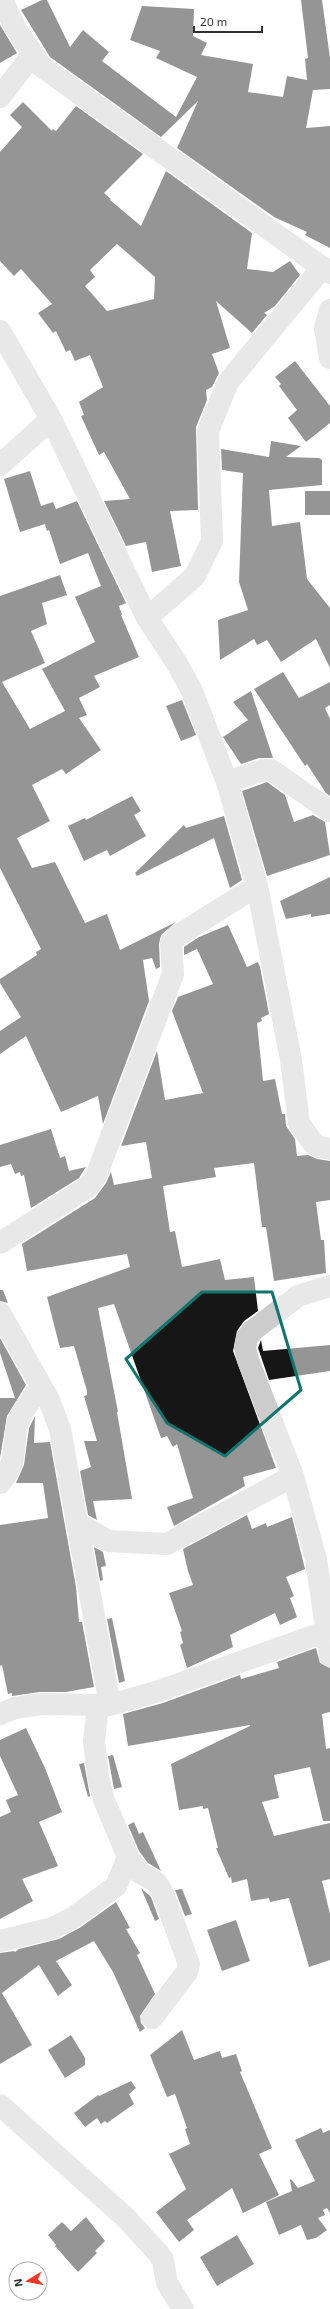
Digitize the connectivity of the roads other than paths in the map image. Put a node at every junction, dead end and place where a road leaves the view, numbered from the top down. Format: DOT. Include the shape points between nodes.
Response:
graph roads {
  1 [pos="2,0"];
  2 [pos="32,55"];
  3 [pos="0,97"];
  4 [pos="327,270"];
  5 [pos="330,310"];
  6 [pos="0,331"];
  7 [pos="330,358"];
  8 [pos="51,419"];
  9 [pos="0,466"];
  10 [pos="147,618"];
  11 [pos="227,782"];
  12 [pos="330,812"];
  13 [pos="257,886"];
  14 [pos="330,1149"];
  15 [pos="0,1243"];
  16 [pos="330,1286"];
  17 [pos="0,1313"];
  18 [pos="41,1386"];
  19 [pos="293,1476"];
  20 [pos="0,1483"];
  21 [pos="77,1524"];
  22 [pos="323,1557"];
  23 [pos="327,1630"];
  24 [pos="330,1656"];
  25 [pos="104,1705"];
  26 [pos="0,1714"];
  27 [pos="128,1857"];
  28 [pos="0,1941"];
  29 [pos="152,2018"];
  30 [pos="0,2105"];
  31 [pos="183,2309"];
  1 -- 2 [label="street"];
  2 -- 3 [label="street"];
  2 -- 4 [label="street" via="51,74"];
  4 -- 10 [label="street" via="228,382 208,431 212,541 195,576"];
  5 -- 7 [label="street" via="326,328"];
  6 -- 8 [label="street"];
  8 -- 9 [label="street"];
  8 -- 10 [label="street"];
  10 -- 11 [label="street" via="192,691"];
  11 -- 12 [label="street" via="263,770 271,770"];
  11 -- 13 [label="street"];
  13 -- 14 [label="street" via="291,1060 299,1123 313,1143"];
  13 -- 15 [label="street" via="177,936 171,944 174,974 96,1176 88,1186"];
  16 -- 19 [label="street" via="298,1296 252,1331 245,1348 254,1382"];
  17 -- 18 [label="street"];
  18 -- 20 [label="street" via="20,1420 14,1458 9,1473"];
  18 -- 21 [label="street" via="60,1429"];
  19 -- 21 [label="street" via="167,1544 108,1541"];
  19 -- 22 [label="street"];
  21 -- 25 [label="street"];
  22 -- 23 [label="street"];
  23 -- 24 [label="street"];
  23 -- 25 [label="street" via="159,1691"];
  25 -- 26 [label="street" via="42,1704 16,1708"];
  25 -- 27 [label="street" via="94,1741 98,1777 104,1800"];
  27 -- 28 [label="street" via="116,1886 74,1917 53,1928"];
  27 -- 29 [label="street" via="140,1873 160,1887 188,1959 187,1972"];
  30 -- 31 [label="street" via="120,2213 158,2253 163,2260 167,2283"];
}
